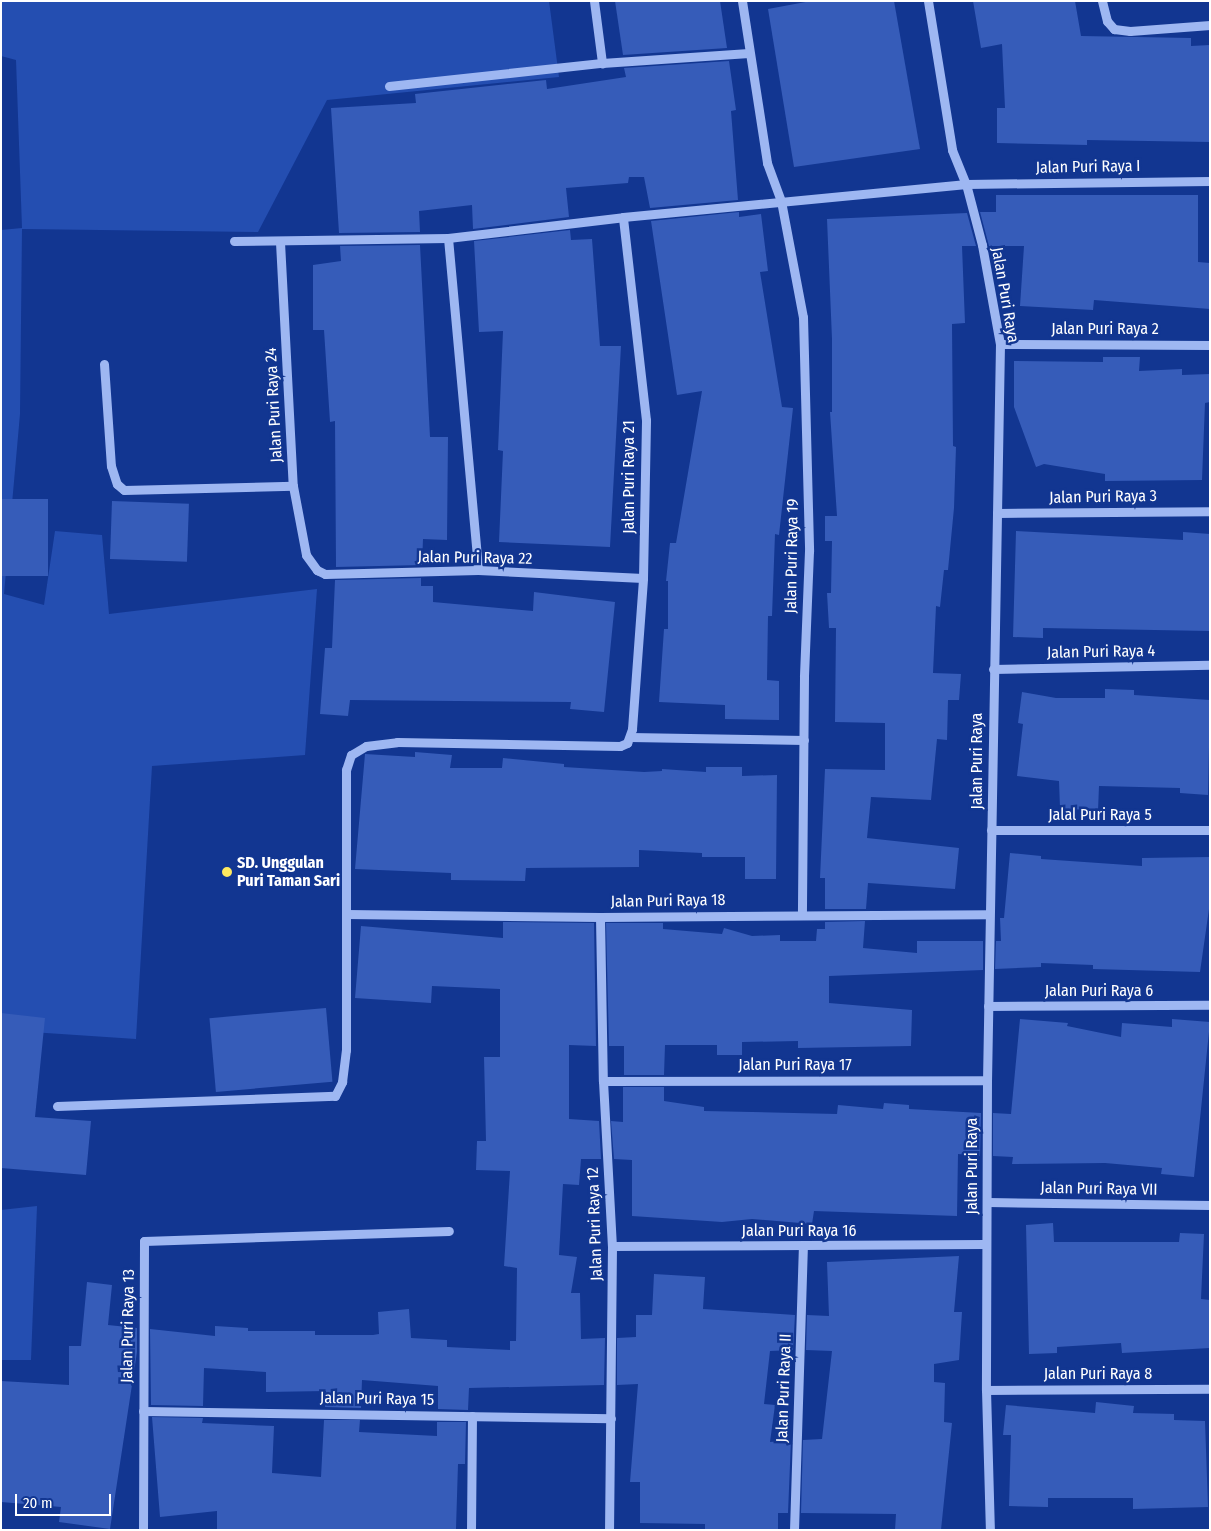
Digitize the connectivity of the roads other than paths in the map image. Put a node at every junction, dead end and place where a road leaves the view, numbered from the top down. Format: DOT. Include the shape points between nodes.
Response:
graph roads {
  1 [pos="594,1"];
  2 [pos="742,1"];
  3 [pos="928,1"];
  4 [pos="1102,1"];
  5 [pos="1210,25"];
  6 [pos="748,52"];
  7 [pos="602,63"];
  8 [pos="390,86"];
  9 [pos="1210,181"];
  10 [pos="966,184"];
  11 [pos="781,201"];
  12 [pos="623,217"];
  13 [pos="448,238"];
  14 [pos="234,242"];
  15 [pos="280,242"];
  16 [pos="1000,344"];
  17 [pos="1210,345"];
  18 [pos="104,364"];
  19 [pos="293,486"];
  20 [pos="1210,511"];
  21 [pos="997,513"];
  22 [pos="311,564"];
  23 [pos="478,570"];
  24 [pos="643,578"];
  25 [pos="1210,665"];
  26 [pos="992,668"];
  27 [pos="630,737"];
  28 [pos="804,740"];
  29 [pos="991,830"];
  30 [pos="1210,830"];
  31 [pos="346,914"];
  32 [pos="802,914"];
  33 [pos="990,914"];
  34 [pos="600,918"];
  35 [pos="1210,1005"];
  36 [pos="988,1006"];
  37 [pos="987,1080"];
  38 [pos="603,1081"];
  39 [pos="57,1106"];
  40 [pos="988,1202"];
  41 [pos="1210,1206"];
  42 [pos="449,1231"];
  43 [pos="986,1244"];
  44 [pos="612,1246"];
  45 [pos="804,1246"];
  46 [pos="1210,1388"];
  47 [pos="986,1390"];
  48 [pos="142,1411"];
  49 [pos="472,1416"];
  50 [pos="611,1418"];
  51 [pos="143,1530"];
  52 [pos="472,1530"];
  53 [pos="609,1530"];
  54 [pos="794,1530"];
  55 [pos="990,1530"];
  1 -- 7 [label="street"];
  2 -- 6 [label="street, Jalan Puri Raya 19"];
  3 -- 10 [label="street, Jalan Puri Raya" via="952,150"];
  4 -- 5 [label="street" via="1107,21 1114,29 1130,31"];
  6 -- 7 [label="street"];
  6 -- 11 [label="street, Jalan Puri Raya 19" via="767,163"];
  7 -- 8 [label="street"];
  9 -- 10 [label="street, Jalan Puri Raya I"];
  10 -- 11 [label="street, Jalan Puri Raya I"];
  10 -- 16 [label="street, Jalan Puri Raya" via="982,245"];
  11 -- 12 [label="street, Jalan Puri Raya I"];
  11 -- 28 [label="street, Jalan Puri Raya 19" via="800,299 806,356 809,551"];
  12 -- 13 [label="street, Jalan Puri Raya I"];
  12 -- 24 [label="street, Jalan Puri Raya 21" via="646,420"];
  13 -- 15 [label="street, Jalan Puri Raya I"];
  13 -- 23 [label="street"];
  14 -- 15 [label="street, Jalan Puri Raya I"];
  15 -- 19 [label="street, Jalan Puri Raya 24"];
  16 -- 17 [label="street, Jalan Puri Raya 2"];
  16 -- 21 [label="street, Jalan Puri Raya"];
  18 -- 19 [label="street" via="111,466 117,484 124,490"];
  19 -- 22 [label="street, Jalan Puri Raya 24" via="306,555"];
  20 -- 21 [label="street, Jalan Puri Raya 3"];
  21 -- 26 [label="street, Jalan Puri Raya"];
  22 -- 23 [label="street, Jalan Puri Raya 22" via="325,574"];
  23 -- 24 [label="street, Jalan Puri Raya 22"];
  24 -- 27 [label="street, Jalan Puri Raya 21"];
  25 -- 26 [label="street, Jalan Puri Raya 4"];
  26 -- 29 [label="street, Jalan Puri Raya"];
  27 -- 28 [label="street"];
  27 -- 31 [label="street" via="620,746 397,742 366,746 351,755 346,770"];
  28 -- 32 [label="street, Jalan Puri Raya 19"];
  29 -- 30 [label="street, Jalal Puri Raya 5"];
  29 -- 33 [label="street, Jalan Puri Raya"];
  31 -- 34 [label="street, Jalan Puri Raya 18"];
  31 -- 39 [label="street" via="346,1050 342,1082 335,1096"];
  32 -- 33 [label="street, Jalan Puri Raya 18"];
  32 -- 34 [label="street, Jalan Puri Raya 18"];
  33 -- 36 [label="street, Jalan Puri Raya"];
  34 -- 38 [label="street, Jalan Puri Raya 12"];
  35 -- 36 [label="street, Jalan Puri Raya 6"];
  36 -- 37 [label="street, Jalan Puri Raya"];
  37 -- 38 [label="street, Jalan Puri Raya 17"];
  37 -- 40 [label="street, Jalan Puri Raya"];
  38 -- 44 [label="street, Jalan Puri Raya 12"];
  40 -- 41 [label="street, Jalan Puri Raya VII"];
  40 -- 43 [label="street, Jalan Puri Raya"];
  42 -- 48 [label="street, Jalan Puri Raya 13" via="144,1241"];
  43 -- 45 [label="street, Jalan Puri Raya 16"];
  43 -- 47 [label="street, Jalan Puri Raya"];
  44 -- 45 [label="street, Jalan Puri Raya 16"];
  44 -- 50 [label="street, Jalan Puri Raya 12"];
  45 -- 54 [label="street, Jalan Puri Raya II"];
  46 -- 47 [label="street, Jalan Puri Raya 8"];
  47 -- 55 [label="street, Jalan Puri Raya"];
  48 -- 49 [label="street, Jalan Puri Raya 15"];
  48 -- 51 [label="street, Jalan Puri Raya 13"];
  49 -- 50 [label="street, Jalan Puri Raya 15"];
  49 -- 52 [label="street"];
  50 -- 53 [label="street, Jalan Puri Raya 12"];
}
